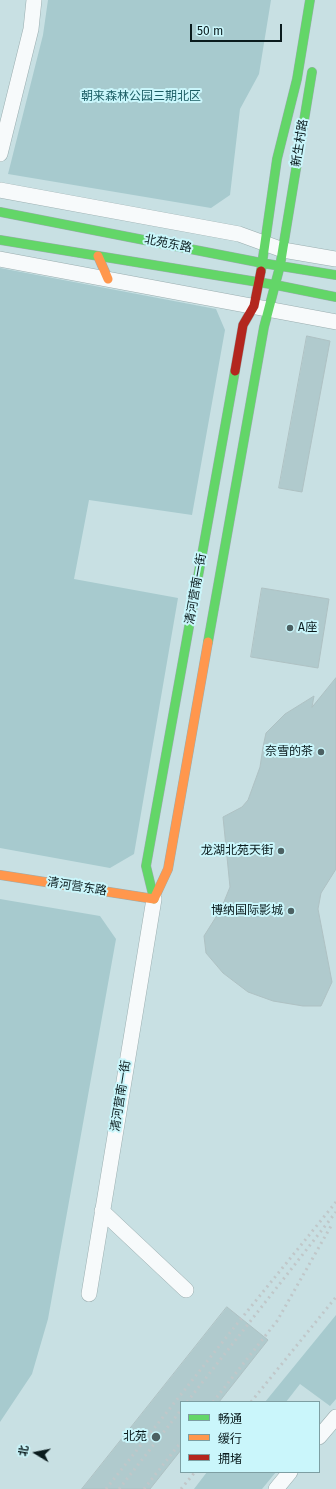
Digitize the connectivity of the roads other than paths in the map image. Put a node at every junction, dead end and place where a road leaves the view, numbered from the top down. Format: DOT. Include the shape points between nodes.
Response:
graph roads {
  1 [pos="34,0"];
  2 [pos="310,0"];
  3 [pos="313,60"];
  4 [pos="0,154"];
  5 [pos="0,190"];
  6 [pos="0,212"];
  7 [pos="0,240"];
  8 [pos="265,244"];
  9 [pos="283,250"];
  10 [pos="98,256"];
  11 [pos="0,259"];
  12 [pos="336,259"];
  13 [pos="262,262"];
  14 [pos="280,266"];
  15 [pos="336,275"];
  16 [pos="108,279"];
  17 [pos="259,282"];
  18 [pos="276,285"];
  19 [pos="336,297"];
  20 [pos="254,306"];
  21 [pos="269,309"];
  22 [pos="336,322"];
  23 [pos="0,875"];
  24 [pos="154,898"];
  25 [pos="102,1211"];
  26 [pos="186,1290"];
  27 [pos="89,1294"];
  28 [pos="336,1417"];
  29 [pos="320,1436"];
  30 [pos="289,1473"];
  31 [pos="276,1489"];
  1 -- 4 [label="street" via="31,29"];
  2 -- 8 [label="street, 新生村路" via="297,79 277,159"];
  3 -- 9 [label="street, 新生村路"];
  5 -- 8 [label="street" via="239,234"];
  6 -- 13 [label="street, 北苑东路"];
  7 -- 10 [label="street, 北苑东路"];
  8 -- 9 [label="street"];
  8 -- 13 [label="street, 新生村路"];
  9 -- 12 [label="street"];
  9 -- 14 [label="street, 新生村路"];
  10 -- 16 [label="street"];
  10 -- 17 [label="street, 北苑东路"];
  11 -- 16 [label="street"];
  13 -- 14 [label="street, 北苑东路"];
  13 -- 17 [label="street, 新生村路"];
  14 -- 15 [label="street, 北苑东路"];
  14 -- 18 [label="street, 新生村路"];
  16 -- 20 [label="street"];
  17 -- 18 [label="street, 北苑东路"];
  17 -- 20 [label="street, 清河营南一街"];
  18 -- 19 [label="street, 北苑东路"];
  18 -- 21 [label="street, 清河营南一街"];
  20 -- 21 [label="street"];
  20 -- 24 [label="street, 清河营南一街" via="243,325 146,866"];
  21 -- 22 [label="street"];
  21 -- 24 [label="street, 清河营南一街" via="262,335 168,869"];
  23 -- 24 [label="street, 清河营东路"];
  24 -- 25 [label="street, 清河营南一街"];
  25 -- 26 [label="street"];
  25 -- 27 [label="street, 清河营南一街"];
  28 -- 29 [label="street"];
  30 -- 31 [label="street"];
}
